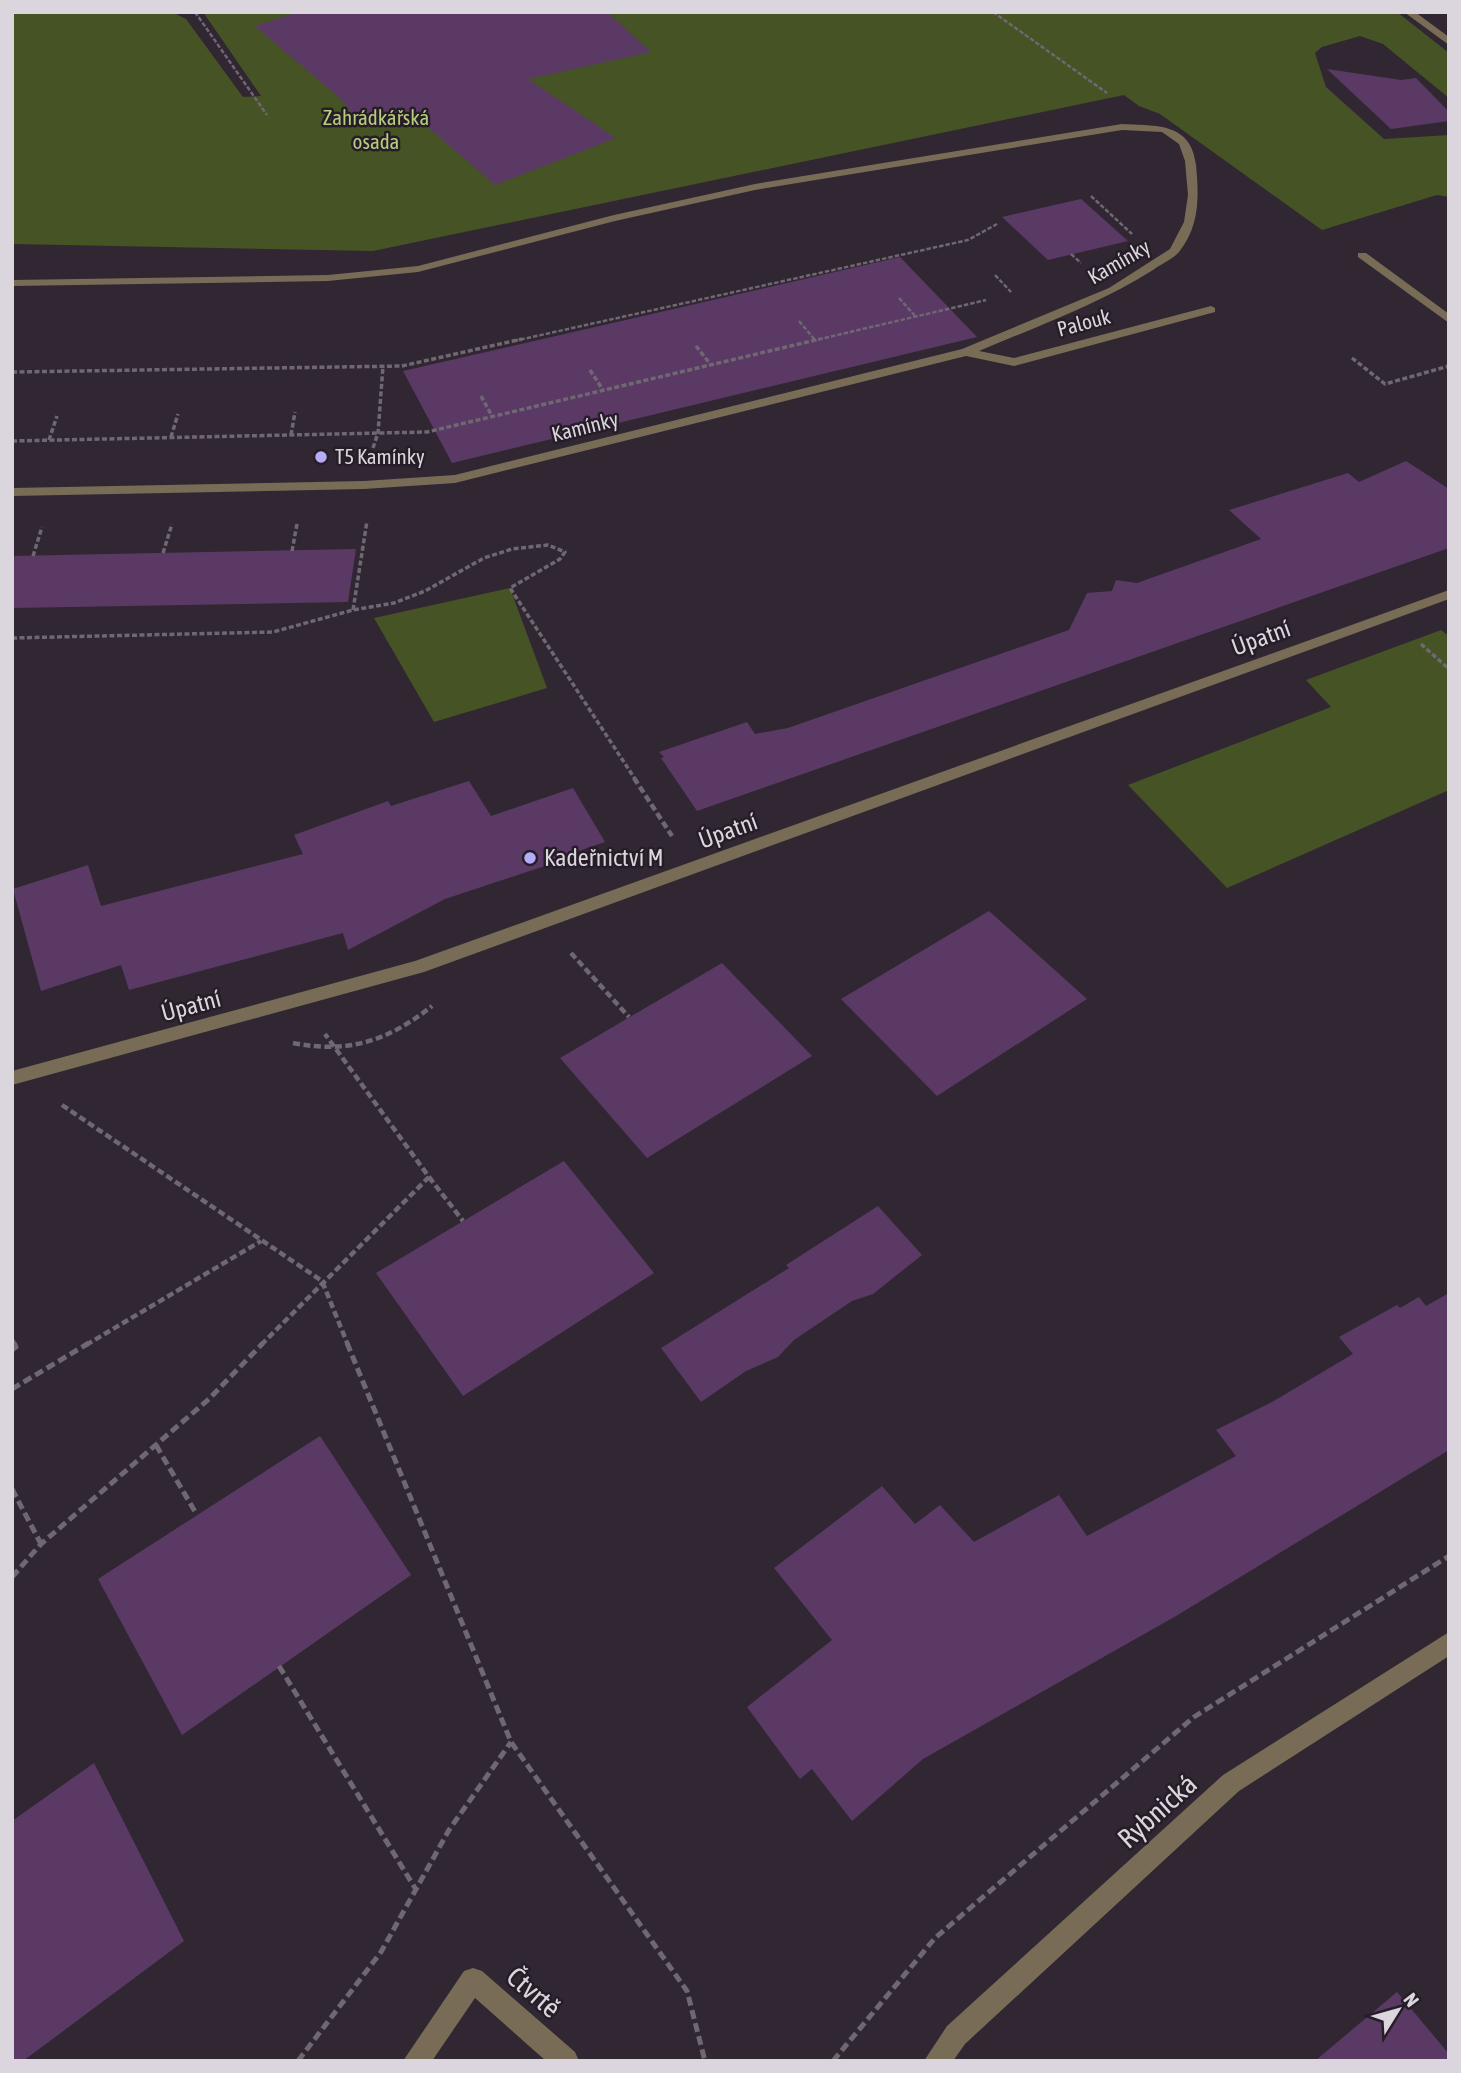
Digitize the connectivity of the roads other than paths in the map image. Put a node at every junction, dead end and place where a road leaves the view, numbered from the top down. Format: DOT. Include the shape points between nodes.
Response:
graph roads {
  1 [pos="1409,12"];
  2 [pos="1449,42"];
  3 [pos="1362,256"];
  4 [pos="12,283"];
  5 [pos="1211,310"];
  6 [pos="1449,320"];
  7 [pos="966,352"];
  8 [pos="12,492"];
  9 [pos="1449,594"];
  10 [pos="12,1078"];
  11 [pos="1449,1643"];
  12 [pos="415,2061"];
  13 [pos="566,2061"];
  14 [pos="937,2061"];
  1 -- 2 [label="street"];
  3 -- 6 [label="street"];
  4 -- 7 [label="street, Kamínky" via="391,273 446,264 614,218 755,187 1087,132 1142,127 1164,130 1184,142 1193,195 1190,222 1174,251 1113,290"];
  5 -- 7 [label="street, Palouk" via="1014,362"];
  7 -- 8 [label="street, Kamínky" via="455,479"];
  9 -- 10 [label="street, Úpatní" via="418,967"];
  11 -- 14 [label="street, Rybnická" via="1231,1783 956,2035"];
  12 -- 13 [label="street, Čtvrtě" via="473,1980"];
}
